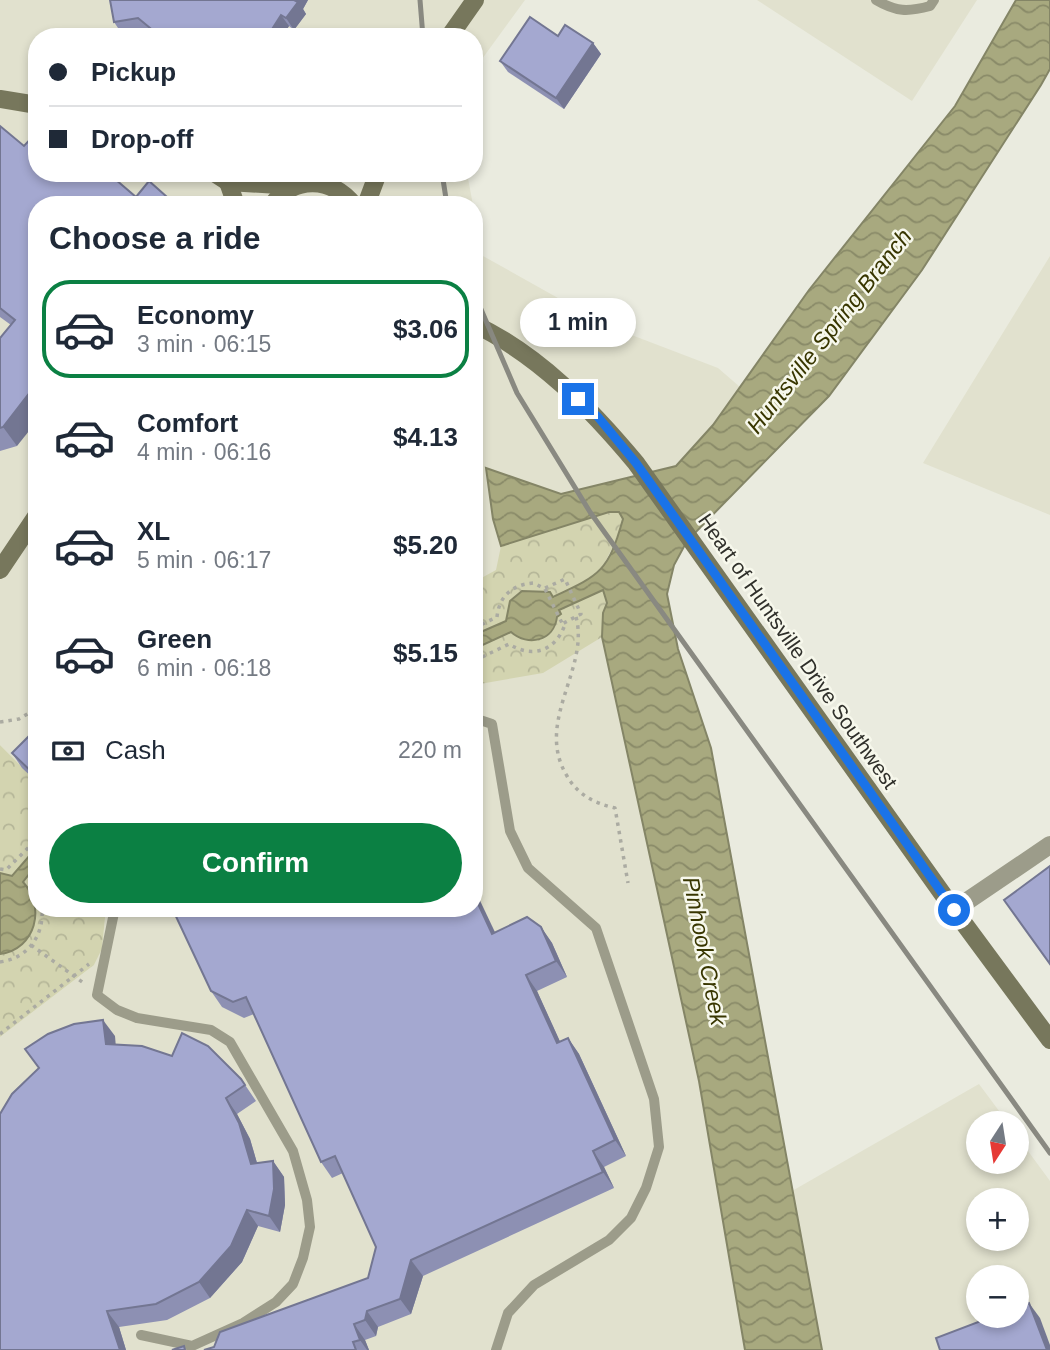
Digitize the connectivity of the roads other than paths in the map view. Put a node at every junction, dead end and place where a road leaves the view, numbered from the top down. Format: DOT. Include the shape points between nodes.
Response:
graph roads {
  1 [pos="475,0"];
  2 [pos="876,0"];
  3 [pos="934,0"];
  4 [pos="455,28"];
  5 [pos="0,99"];
  6 [pos="28,104"];
  7 [pos="258,182"];
  8 [pos="311,182"];
  9 [pos="331,182"];
  10 [pos="295,186"];
  11 [pos="283,196"];
  12 [pos="344,196"];
  13 [pos="483,330"];
  14 [pos="28,527"];
  15 [pos="3,561"];
  16 [pos="483,721"];
  17 [pos="1050,845"];
  18 [pos="954,910"];
  19 [pos="113,917"];
  20 [pos="1050,1040"];
  21 [pos="141,1335"];
  22 [pos="496,1350"];
  1 -- 4 [label="street"];
  2 -- 3 [label="lane" via="893,10 911,11 930,6"];
  5 -- 6 [label="street"];
  7 -- 10 [label="street"];
  8 -- 10 [label="street"];
  9 -- 12 [label="street"];
  10 -- 11 [label="street"];
  13 -- 18 [label="street, Heart of Huntsville Drive Southwest" via="557,380 598,417 636,463"];
  14 -- 15 [label="street"];
  16 -- 22 [label="lane" via="492,724 510,831 528,868 596,928 654,1099 659,1147 631,1218 609,1240 534,1284 508,1313"];
  17 -- 18 [label="street"];
  18 -- 20 [label="street, Heart of Huntsville Drive Southwest"];
  19 -- 21 [label="lane" via="97,995 137,1018 211,1030 230,1042 293,1151 310,1227 293,1284 243,1324 192,1346"];
}
